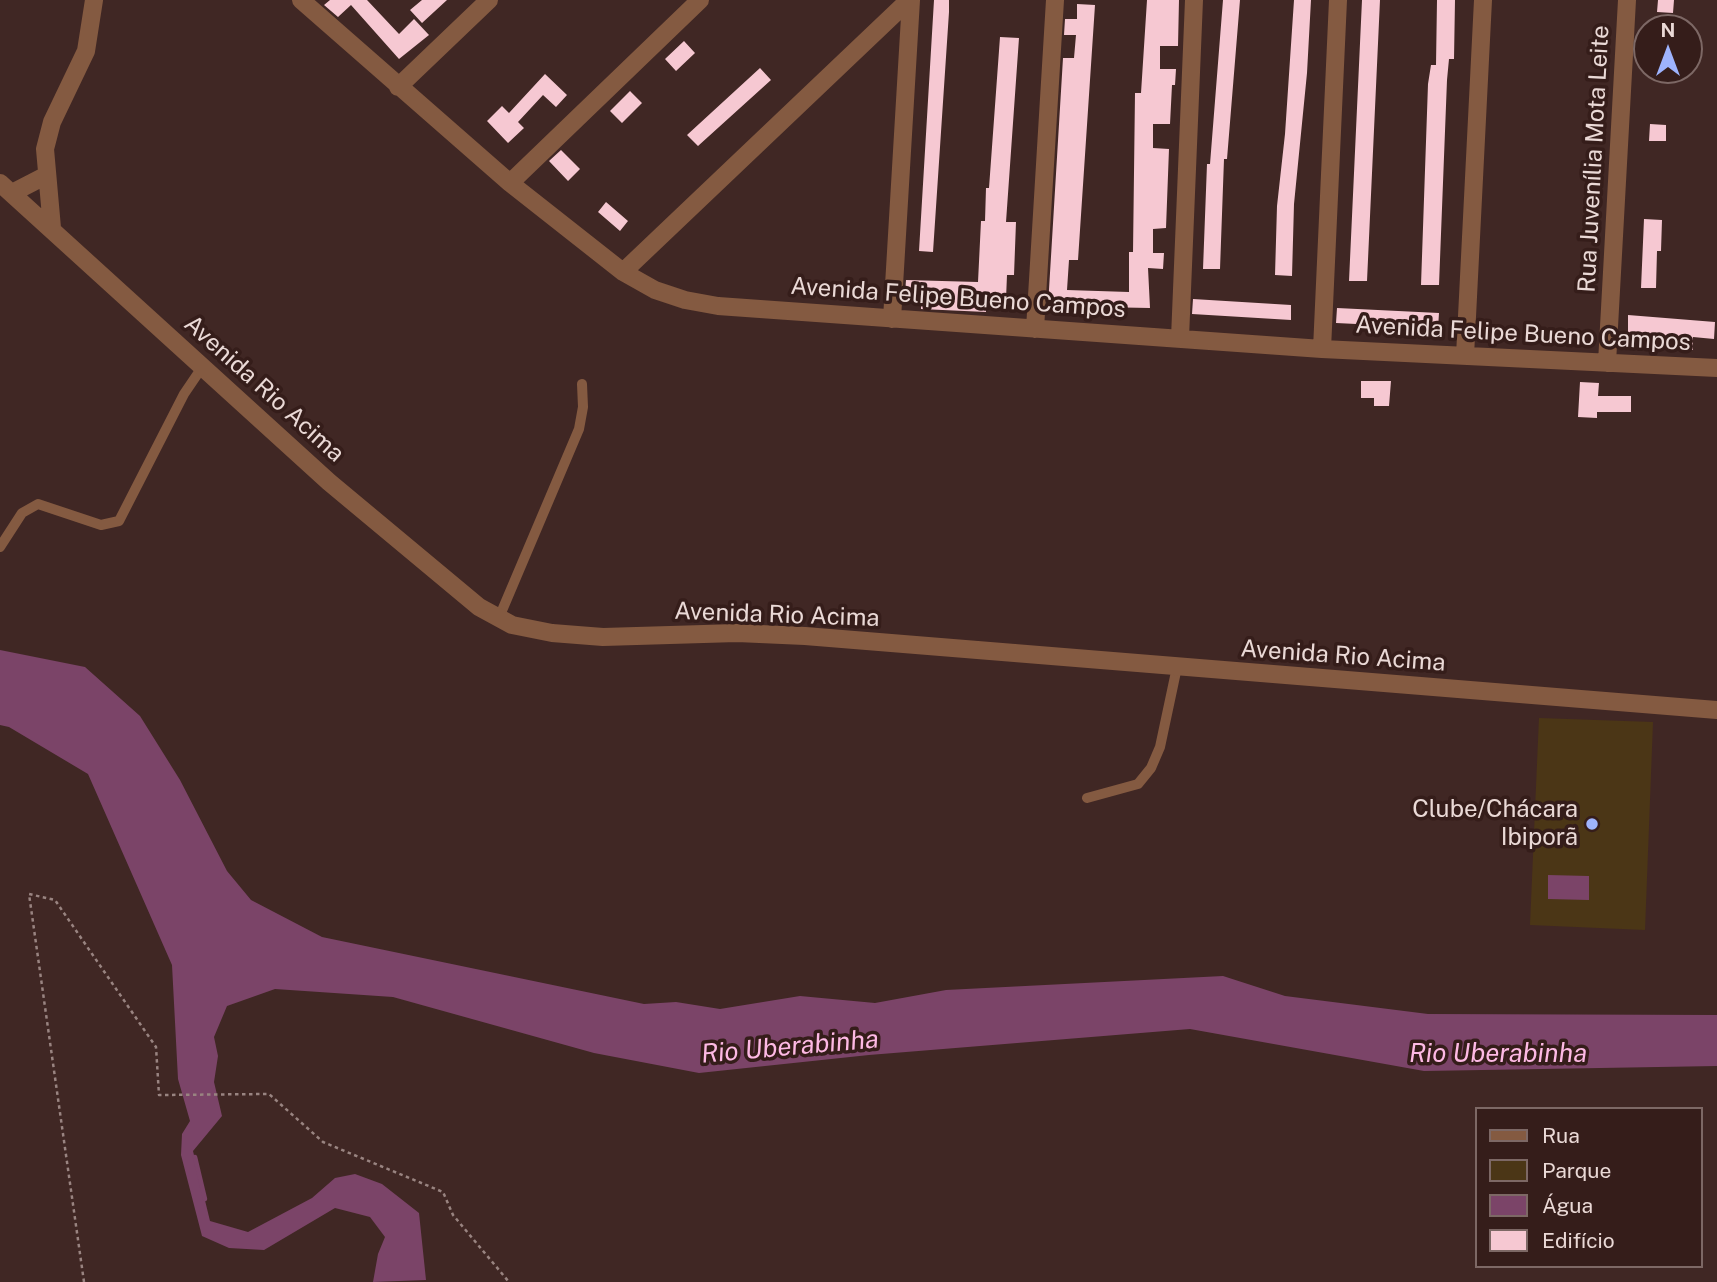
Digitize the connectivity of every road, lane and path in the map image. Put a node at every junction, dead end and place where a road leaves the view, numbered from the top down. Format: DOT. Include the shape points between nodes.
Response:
graph roads {
  1 [pos="94,0"];
  2 [pos="301,0"];
  3 [pos="489,0"];
  4 [pos="701,0"];
  5 [pos="910,0"];
  6 [pos="1055,0"];
  7 [pos="1194,0"];
  8 [pos="1338,0"];
  9 [pos="1483,0"];
  10 [pos="1627,0"];
  11 [pos="398,87"];
  12 [pos="45,176"];
  13 [pos="510,183"];
  14 [pos="6,188"];
  15 [pos="52,228"];
  16 [pos="623,272"];
  17 [pos="891,319"];
  18 [pos="1035,329"];
  19 [pos="1180,338"];
  20 [pos="1322,349"];
  21 [pos="1465,356"];
  22 [pos="1607,363"];
  23 [pos="203,366"];
  24 [pos="1717,368"];
  25 [pos="582,384"];
  26 [pos="0,547"];
  27 [pos="498,620"];
  28 [pos="1177,667"];
  29 [pos="1717,710"];
  30 [pos="1087,799"];
  31 [pos="84,1282"];
  32 [pos="509,1282"];
  1 -- 12 [label="street" via="86,51 52,122"];
  2 -- 11 [label="street, Avenida Felipe Bueno Campos"];
  3 -- 11 [label="street"];
  4 -- 13 [label="street"];
  5 -- 16 [label="street"];
  5 -- 17 [label="street"];
  6 -- 18 [label="street"];
  7 -- 19 [label="street"];
  8 -- 20 [label="street"];
  9 -- 21 [label="street"];
  10 -- 22 [label="street, Rua Juvenília Mota Leite"];
  11 -- 13 [label="street, Avenida Felipe Bueno Campos"];
  12 -- 14 [label="street"];
  12 -- 15 [label="street"];
  13 -- 16 [label="street, Avenida Felipe Bueno Campos"];
  14 -- 15 [label="street, Avenida Rio Acima"];
  15 -- 23 [label="street, Avenida Rio Acima"];
  16 -- 17 [label="street, Avenida Felipe Bueno Campos" via="655,290 718,306"];
  17 -- 18 [label="street, Avenida Felipe Bueno Campos"];
  18 -- 19 [label="street, Avenida Felipe Bueno Campos"];
  19 -- 20 [label="street, Avenida Felipe Bueno Campos"];
  20 -- 21 [label="street, Avenida Felipe Bueno Campos"];
  21 -- 22 [label="street, Avenida Felipe Bueno Campos"];
  22 -- 24 [label="street, Avenida Felipe Bueno Campos"];
  23 -- 26 [label="lane" via="119,521 101,525 38,504 22,513"];
  23 -- 27 [label="street, Avenida Rio Acima" via="329,482"];
  25 -- 27 [label="lane" via="579,429"];
  27 -- 28 [label="street, Avenida Rio Acima" via="552,634 805,636"];
  28 -- 29 [label="street, Avenida Rio Acima"];
  28 -- 30 [label="lane" via="1151,768 1139,784"];
  31 -- 32 [label="path" via="29,894 55,900 156,1047 159,1095 269,1094 323,1142 443,1192 453,1215"];
}
